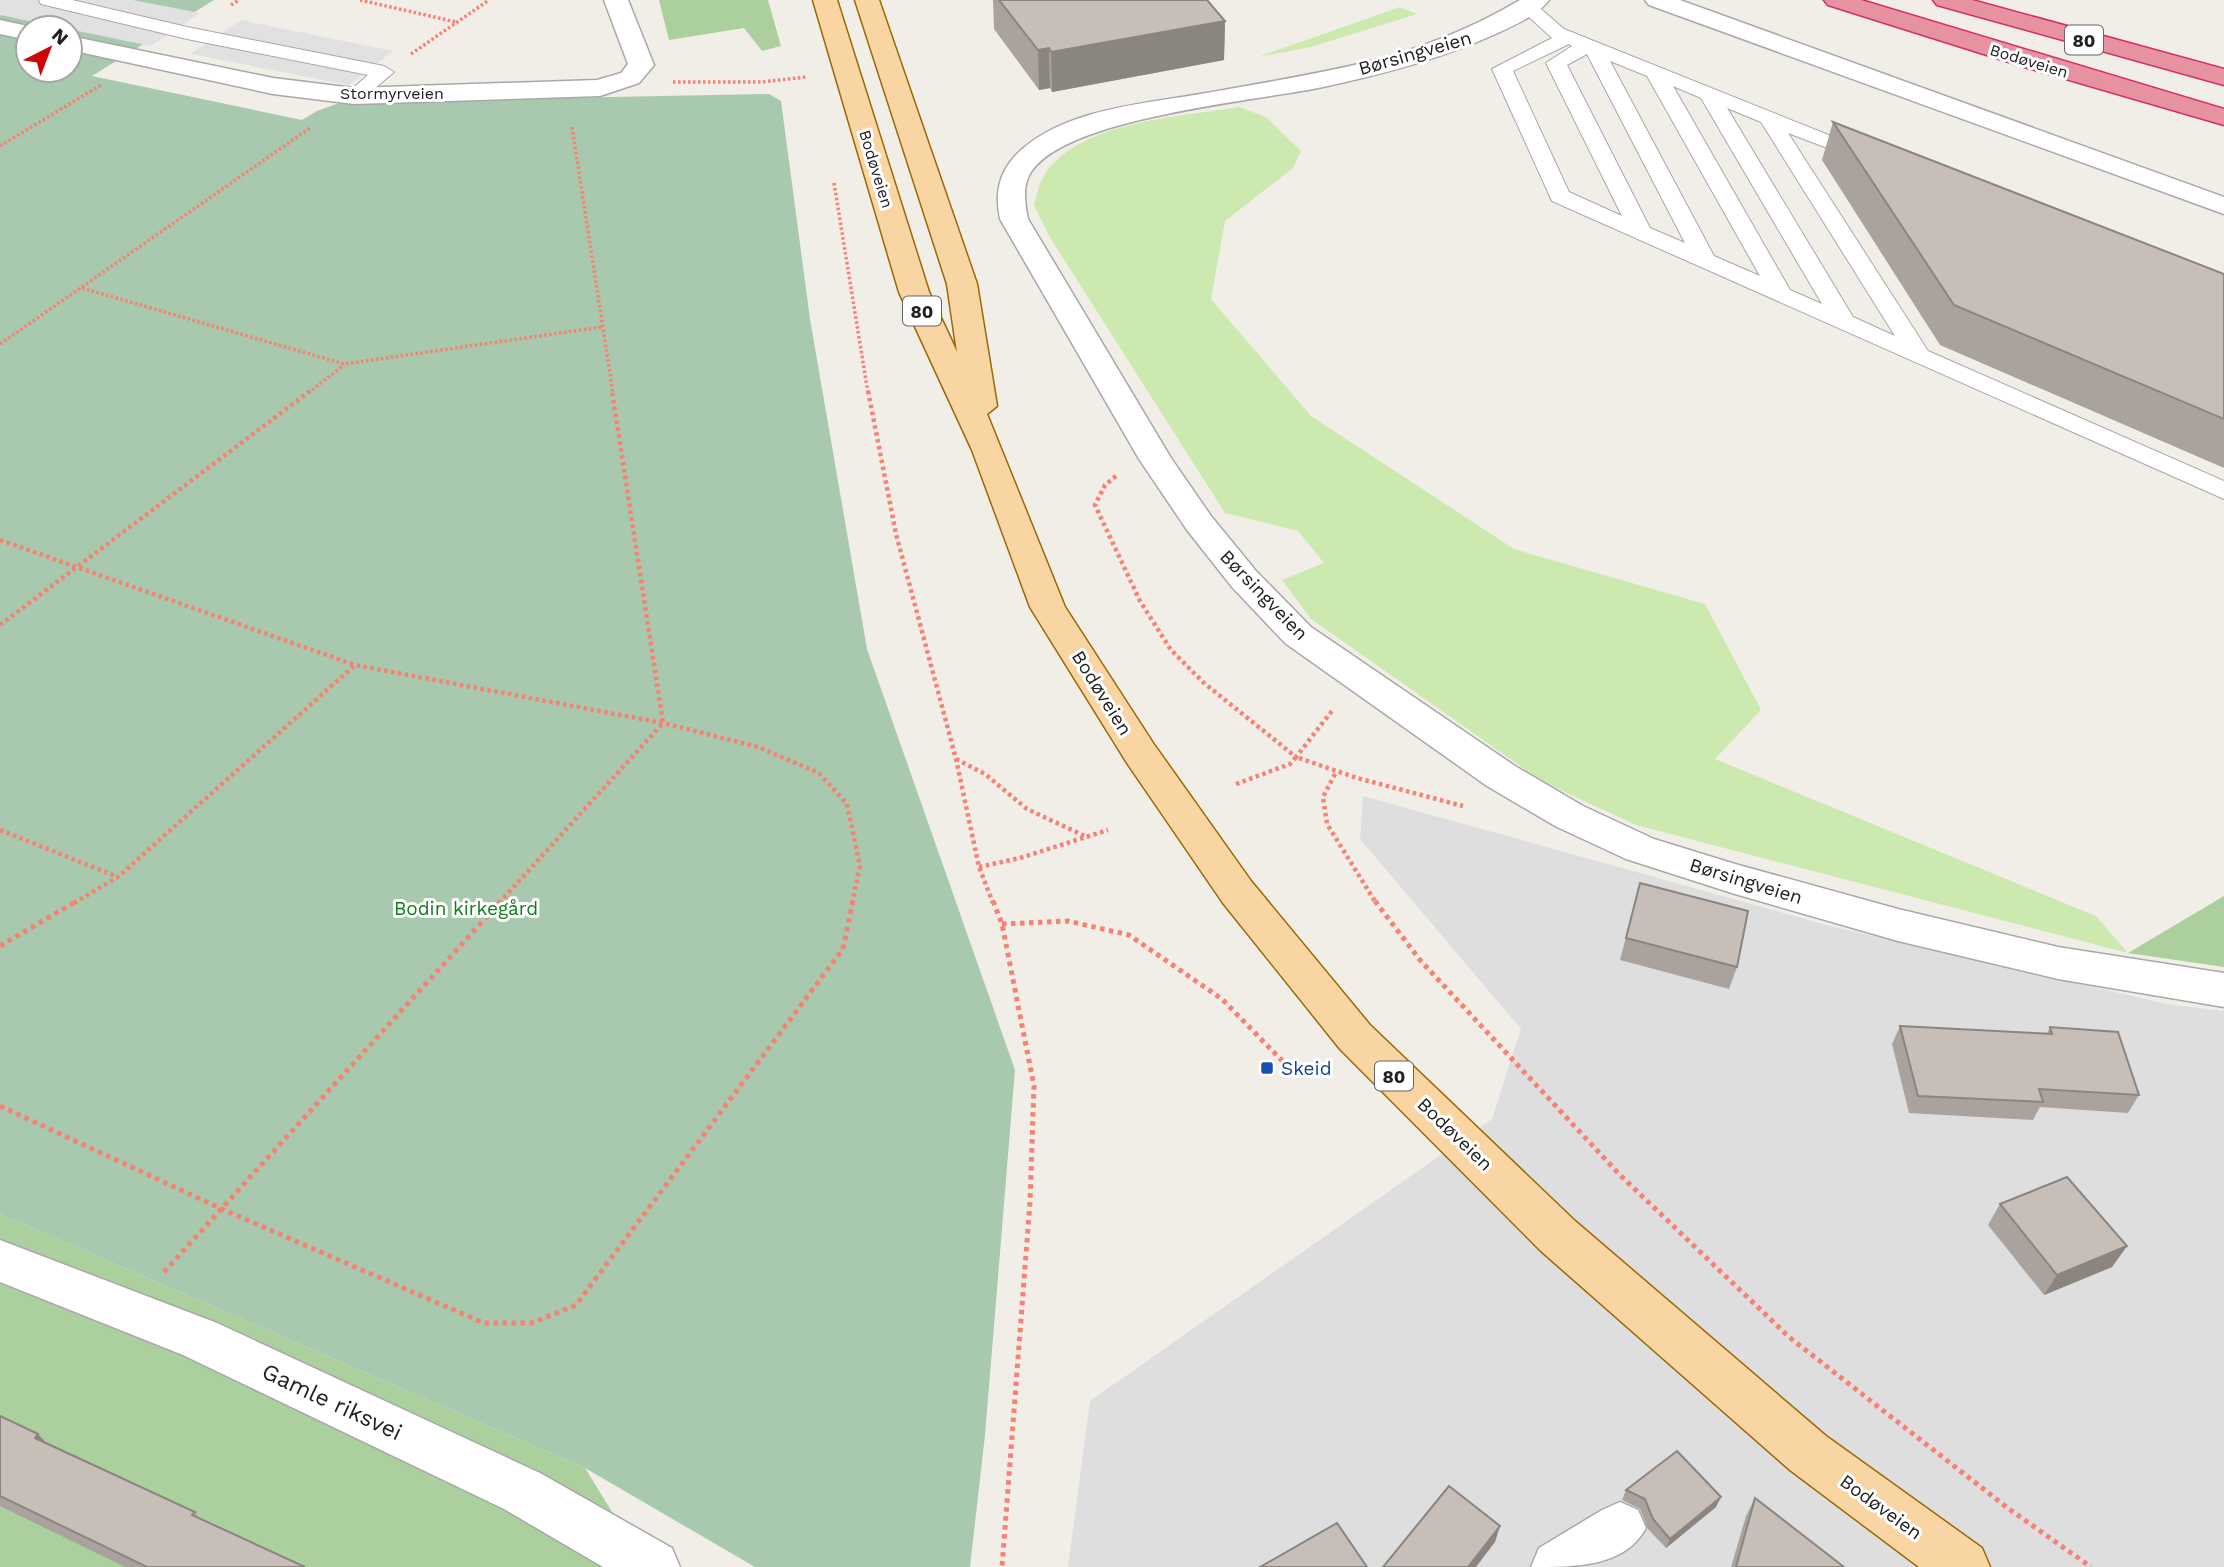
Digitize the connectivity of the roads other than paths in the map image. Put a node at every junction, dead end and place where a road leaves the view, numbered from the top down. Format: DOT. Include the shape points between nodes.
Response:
graph roads {
  1 [pos="48,0"];
  2 [pos="616,0"];
  3 [pos="825,0"];
  4 [pos="867,0"];
  5 [pos="1657,0"];
  6 [pos="1836,0"];
  7 [pos="1945,0"];
  8 [pos="1532,4"];
  9 [pos="1584,43"];
  10 [pos="84,46"];
  11 [pos="1654,71"];
  12 [pos="2224,77"];
  13 [pos="1708,93"];
  14 [pos="354,96"];
  15 [pos="1768,117"];
  16 [pos="2224,117"];
  17 [pos="1882,163"];
  18 [pos="2224,206"];
  19 [pos="1641,232"];
  20 [pos="1705,260"];
  21 [pos="1781,294"];
  22 [pos="1843,322"];
  23 [pos="1919,355"];
  24 [pos="988,450"];
  25 [pos="2224,491"];
  26 [pos="2224,990"];
  27 [pos="0,1261"];
  28 [pos="1620,1528"];
  29 [pos="653,1567"];
  30 [pos="1558,1567"];
  31 [pos="1963,1567"];
  1 -- 14 [label="lane" via="384,72"];
  2 -- 14 [label="street, Stormyrveien" via="641,59 638,72 630,78 600,88"];
  3 -- 24 [label="main road, Bodøveien / 80" via="914,292"];
  4 -- 24 [label="main road, Bodøveien / 80" via="962,284"];
  5 -- 18 [label="street"];
  6 -- 16 [label="highway, Bodøveien / 80"];
  7 -- 12 [label="highway, Bodøveien / 80"];
  8 -- 9 [label="lane" via="1558,33"];
  8 -- 26 [label="street, Børsingveien" via="1471,38 1356,71 1097,122 1045,146 1014,176 1009,197 1014,219 1155,459 1199,523 1298,635 1501,776 1569,816 1640,849 1898,925 2058,963"];
  9 -- 11 [label="lane"];
  9 -- 19 [label="lane" via="1556,63"];
  9 -- 19 [label="lane" via="1502,69 1560,196"];
  9 -- 20 [label="lane"];
  10 -- 14 [label="street, Stormyrveien" via="273,86"];
  11 -- 13 [label="lane"];
  11 -- 21 [label="lane"];
  13 -- 15 [label="lane"];
  13 -- 22 [label="lane"];
  15 -- 17 [label="lane"];
  15 -- 23 [label="lane"];
  19 -- 20 [label="lane"];
  20 -- 21 [label="lane"];
  21 -- 22 [label="lane"];
  22 -- 23 [label="lane"];
  23 -- 25 [label="lane"];
  24 -- 31 [label="main road, Bodøveien / 80" via="1048,607 1140,753 1237,891 1355,1037 1558,1236 1808,1453"];
  27 -- 29 [label="street, Gamle riksvei" via="200,1339 522,1491"];
  28 -- 30 [label="street"];
}
